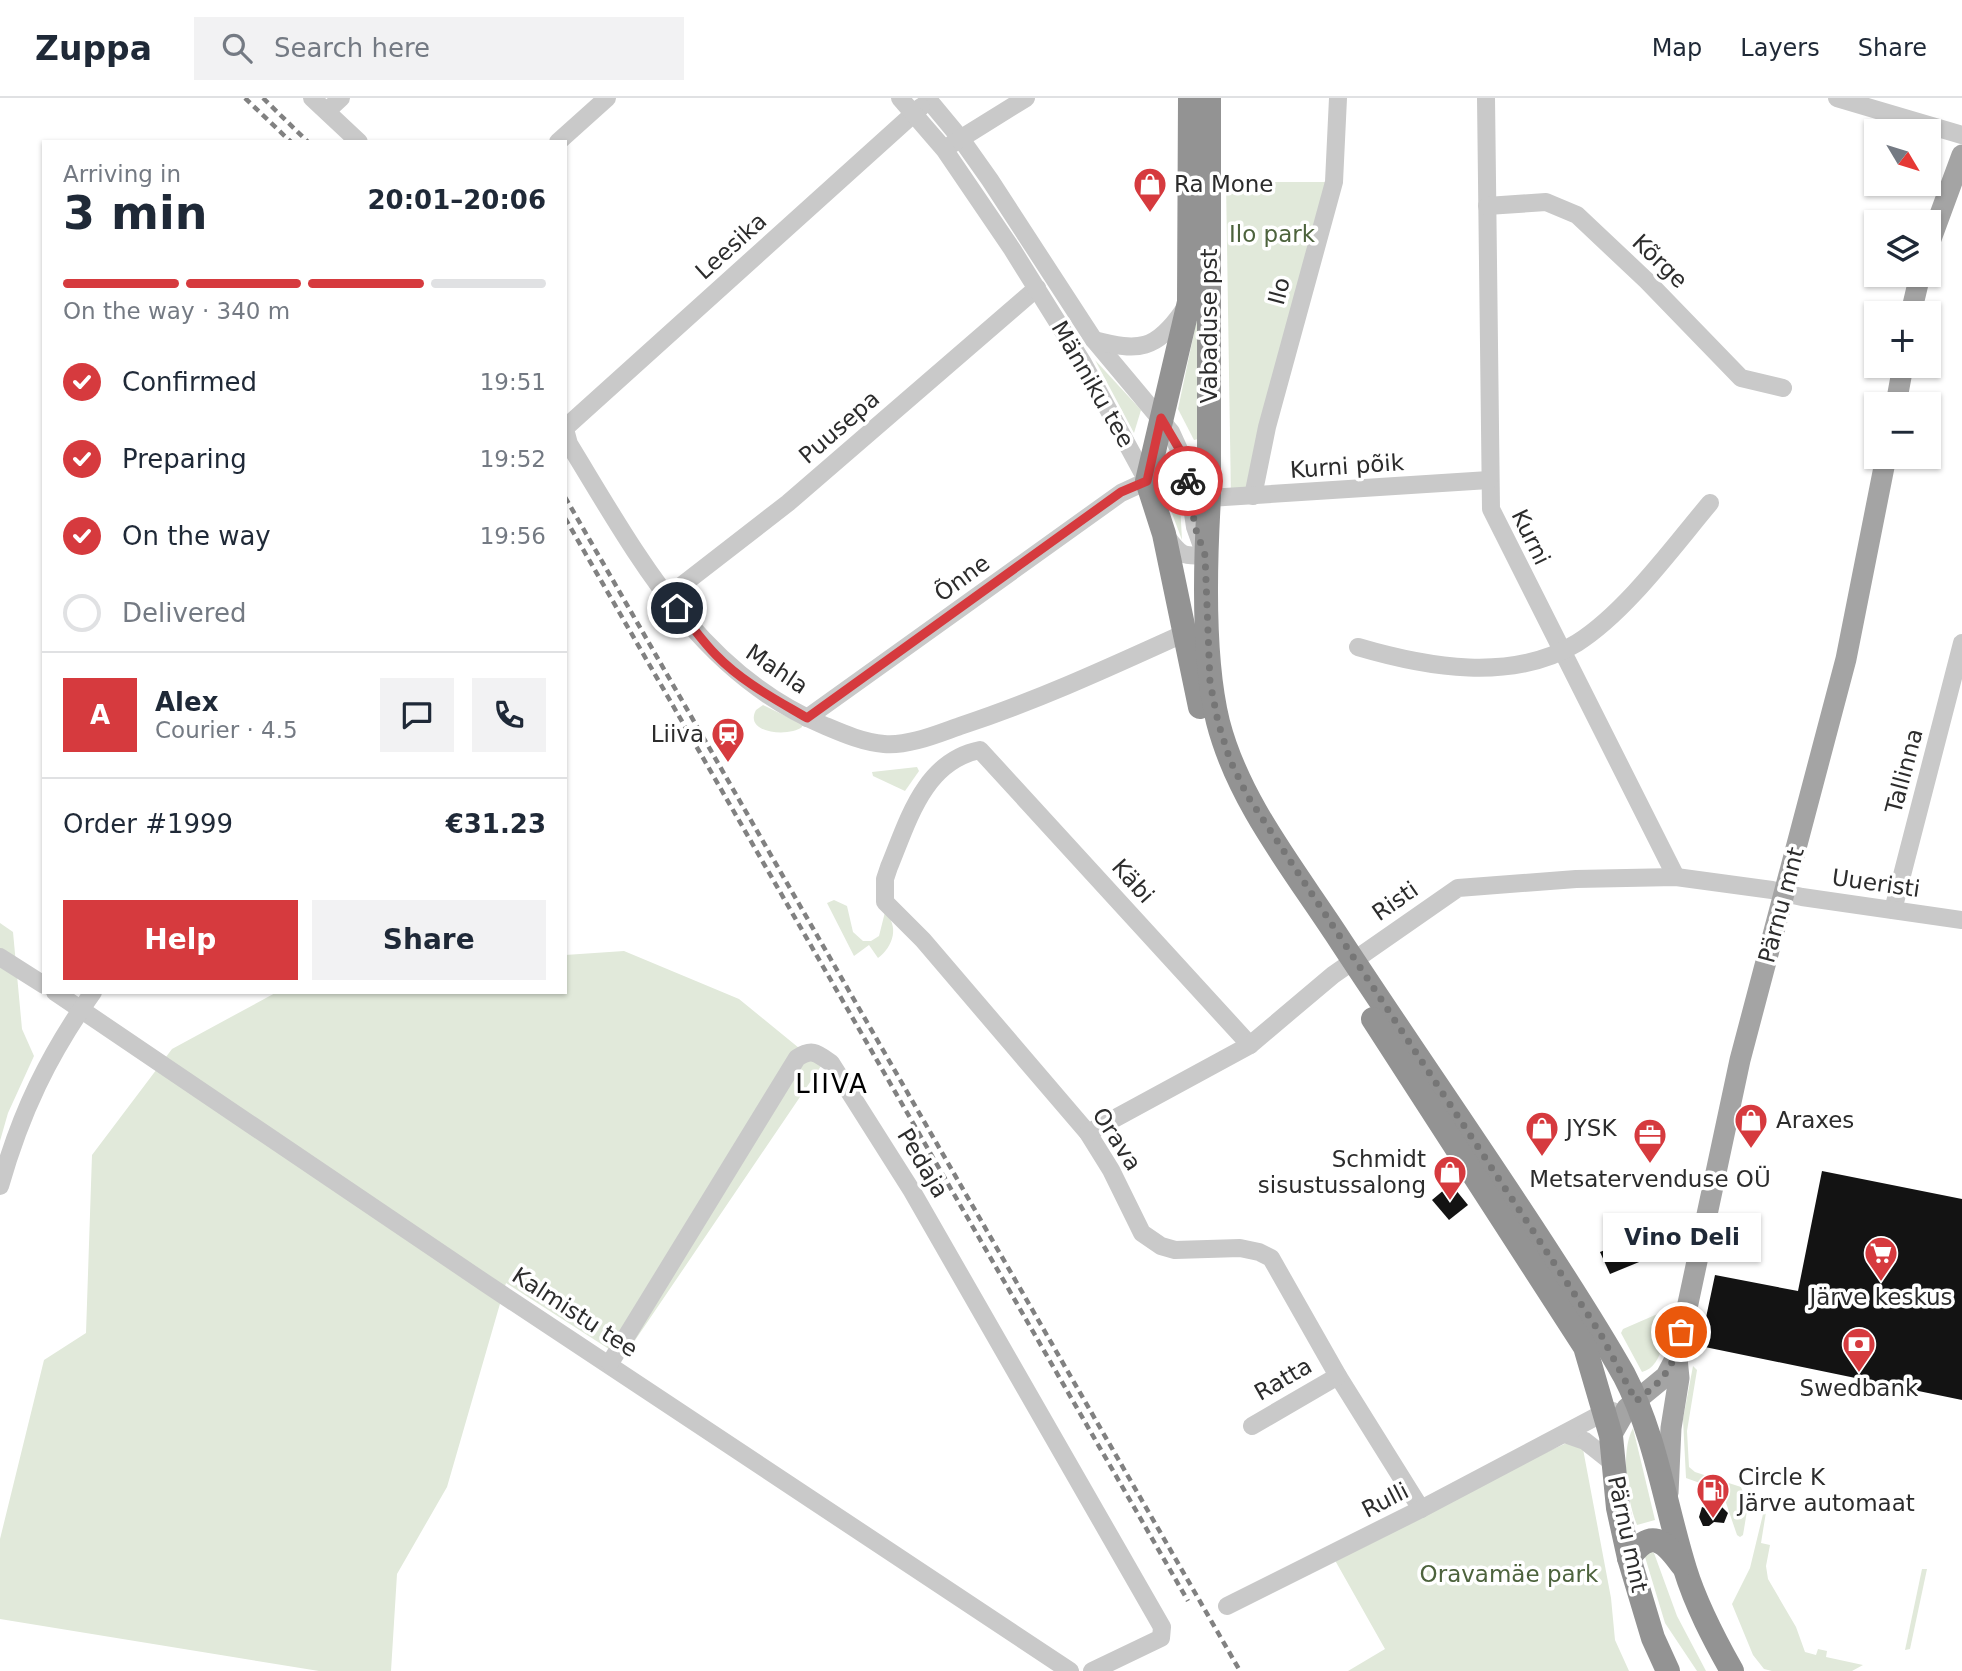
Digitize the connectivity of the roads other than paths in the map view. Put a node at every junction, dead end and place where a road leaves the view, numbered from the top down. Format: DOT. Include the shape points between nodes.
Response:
graph roads {
  1 [pos="312,98"];
  2 [pos="341,98"];
  3 [pos="607,98"];
  4 [pos="900,98"];
  5 [pos="1026,98"];
  6 [pos="1190,98"];
  7 [pos="1209,98"];
  8 [pos="1338,98"];
  9 [pos="1486,98"];
  10 [pos="1837,98"];
  11 [pos="928,99"];
  12 [pos="327,111"];
  13 [pos="914,113"];
  14 [pos="1962,135"];
  15 [pos="961,139"];
  16 [pos="357,140"];
  17 [pos="560,140"];
  18 [pos="944,149"];
  19 [pos="1962,155"];
  20 [pos="1487,206"];
  21 [pos="1941,212"];
  22 [pos="1037,288"];
  23 [pos="1060,289"];
  24 [pos="1189,302"];
  25 [pos="1094,340"];
  26 [pos="1783,388"];
  27 [pos="1161,418"];
  28 [pos="567,427"];
  29 [pos="567,436"];
  30 [pos="1884,469"];
  31 [pos="1147,481"];
  32 [pos="1489,481"];
  33 [pos="1253,496"];
  34 [pos="1209,498"];
  35 [pos="1710,503"];
  36 [pos="1164,534"];
  37 [pos="1205,555"];
  38 [pos="668,596"];
  39 [pos="1185,633"];
  40 [pos="1962,643"];
  41 [pos="1358,647"];
  42 [pos="1560,650"];
  43 [pos="807,718"];
  44 [pos="980,750"];
  45 [pos="1676,877"];
  46 [pos="1783,892"];
  47 [pos="1894,910"];
  48 [pos="1962,920"];
  49 [pos="0,957"];
  50 [pos="1347,965"];
  51 [pos="42,984"];
  52 [pos="58,994"];
  53 [pos="92,994"];
  54 [pos="81,1009"];
  55 [pos="1250,1045"];
  56 [pos="1088,1133"];
  57 [pos="0,1186"];
  58 [pos="1676,1355"];
  59 [pos="610,1363"];
  60 [pos="1338,1376"];
  61 [pos="1632,1405"];
  62 [pos="1607,1424"];
  63 [pos="1252,1426"];
  64 [pos="1565,1434"];
  65 [pos="1614,1464"];
  66 [pos="1667,1499"];
  67 [pos="1421,1509"];
  68 [pos="1629,1558"];
  69 [pos="1685,1569"];
  70 [pos="1227,1606"];
  71 [pos="1070,1671"];
  72 [pos="1092,1671"];
  73 [pos="1668,1671"];
  74 [pos="1732,1671"];
  1 -- 12 [label="street"];
  2 -- 12 [label="street"];
  3 -- 17 [label="street"];
  4 -- 13 [label="street, Männiku tee"];
  5 -- 15 [label="street"];
  6 -- 24 [label="highway, Vabaduse pst"];
  7 -- 34 [label="highway, Vabaduse pst"];
  8 -- 33 [label="street, Ilo" via="1334,182 1267,427"];
  9 -- 20 [label="street, Kurni"];
  10 -- 14 [label="street"];
  11 -- 13 [label="street, Leesika"];
  11 -- 15 [label="street, Männiku tee"];
  12 -- 16 [label="street"];
  13 -- 18 [label="street, Männiku tee"];
  13 -- 28 [label="street, Leesika"];
  15 -- 18 [label="street"];
  15 -- 23 [label="street, Männiku tee"];
  18 -- 22 [label="street, Männiku tee"];
  19 -- 21 [label="main road"];
  20 -- 26 [label="street, Kõrge" via="1546,202 1577,215 1741,378"];
  20 -- 32 [label="street, Kurni"];
  22 -- 23 [label="street"];
  22 -- 31 [label="street, Männiku tee" via="1110,409"];
  22 -- 38 [label="street, Puusepa" via="788,503"];
  23 -- 25 [label="street, Männiku tee"];
  24 -- 25 [label="street" via="1166,333 1146,345 1122,348"];
  24 -- 27 [label="highway, Vabaduse pst"];
  25 -- 27 [label="street, Männiku tee"];
  27 -- 31 [label="highway, Vabaduse pst"];
  27 -- 37 [label="street, Männiku tee" via="1186,465 1195,527"];
  29 -- 38 [label="street, Mahla" via="619,528"];
  30 -- 46 [label="main road, Pärnu mnt" via="1846,659"];
  31 -- 36 [label="highway, Männiku tee"];
  31 -- 43 [label="street, Õnne" via="1121,492"];
  32 -- 33 [label="street, Kurni põik"];
  32 -- 42 [label="street, Kurni" via="1491,509"];
  33 -- 34 [label="street, Kurni põik"];
  34 -- 37 [label="highway, Vabaduse pst"];
  35 -- 42 [label="street" via="1615,612"];
  36 -- 37 [label="street" via="1188,557"];
  36 -- 39 [label="highway, Männiku tee"];
  37 -- 50 [label="highway, Männiku tee" via="1210,682 1230,760"];
  38 -- 43 [label="street, Mahla" via="732,669"];
  39 -- 43 [label="street, Mahla" via="1048,696 913,740 884,744 848,736"];
  39 -- 50 [label="highway, Männiku tee" via="1203,722 1220,773 1244,820"];
  40 -- 47 [label="street, Tallinna"];
  41 -- 42 [label="street" via="1406,660 1475,669 1532,661"];
  42 -- 45 [label="street, Kurni"];
  44 -- 55 [label="street, Käbi"];
  44 -- 56 [label="street, Orava" via="954,758 923,790 885,879 886,902"];
  45 -- 46 [label="street, Risti"];
  45 -- 50 [label="street, Risti" via="1458,888"];
  46 -- 47 [label="street, Uueristi"];
  46 -- 58 [label="main road, Pärnu mnt" via="1740,1060"];
  47 -- 48 [label="street, Uueristi"];
  49 -- 51 [label="street"];
  50 -- 55 [label="street, Risti"];
  50 -- 61 [label="highway, Männiku tee" via="1483,1151 1593,1322"];
  50 -- 62 [label="highway, Männiku tee" via="1577,1333"];
  52 -- 54 [label="street, Kalmistu tee"];
  53 -- 54 [label="street"];
  54 -- 57 [label="street" via="28,1101"];
  54 -- 59 [label="street, Kalmistu tee"];
  55 -- 56 [label="street, Risti"];
  56 -- 60 [label="street, Orava" via="1142,1233 1175,1250 1240,1248 1270,1258"];
  58 -- 61 [label="main road, Pärnu mnt" via="1661,1382"];
  58 -- 66 [label="main road, Pärnu mnt" via="1679,1378"];
  59 -- 71 [label="street, Kalmistu tee"];
  59 -- 72 [label="street, Pedaja" via="797,1058 816,1052 843,1080 912,1191 1162,1626 1161,1638"];
  60 -- 63 [label="street, Ratta"];
  60 -- 67 [label="street, Orava"];
  61 -- 62 [label="main road, Pärnu mnt"];
  61 -- 66 [label="highway, Pärnu mnt"];
  62 -- 64 [label="street, Rulli"];
  62 -- 65 [label="highway, Pärnu mnt"];
  64 -- 65 [label="street" via="1585,1441"];
  64 -- 67 [label="street, Rulli"];
  65 -- 68 [label="highway, Pärnu mnt"];
  66 -- 69 [label="highway, Pärnu mnt"];
  67 -- 70 [label="street, Rulli"];
  68 -- 69 [label="highway" via="1639,1545 1657,1539"];
  68 -- 73 [label="highway, Pärnu mnt"];
  69 -- 74 [label="highway, Pärnu mnt"];
}
